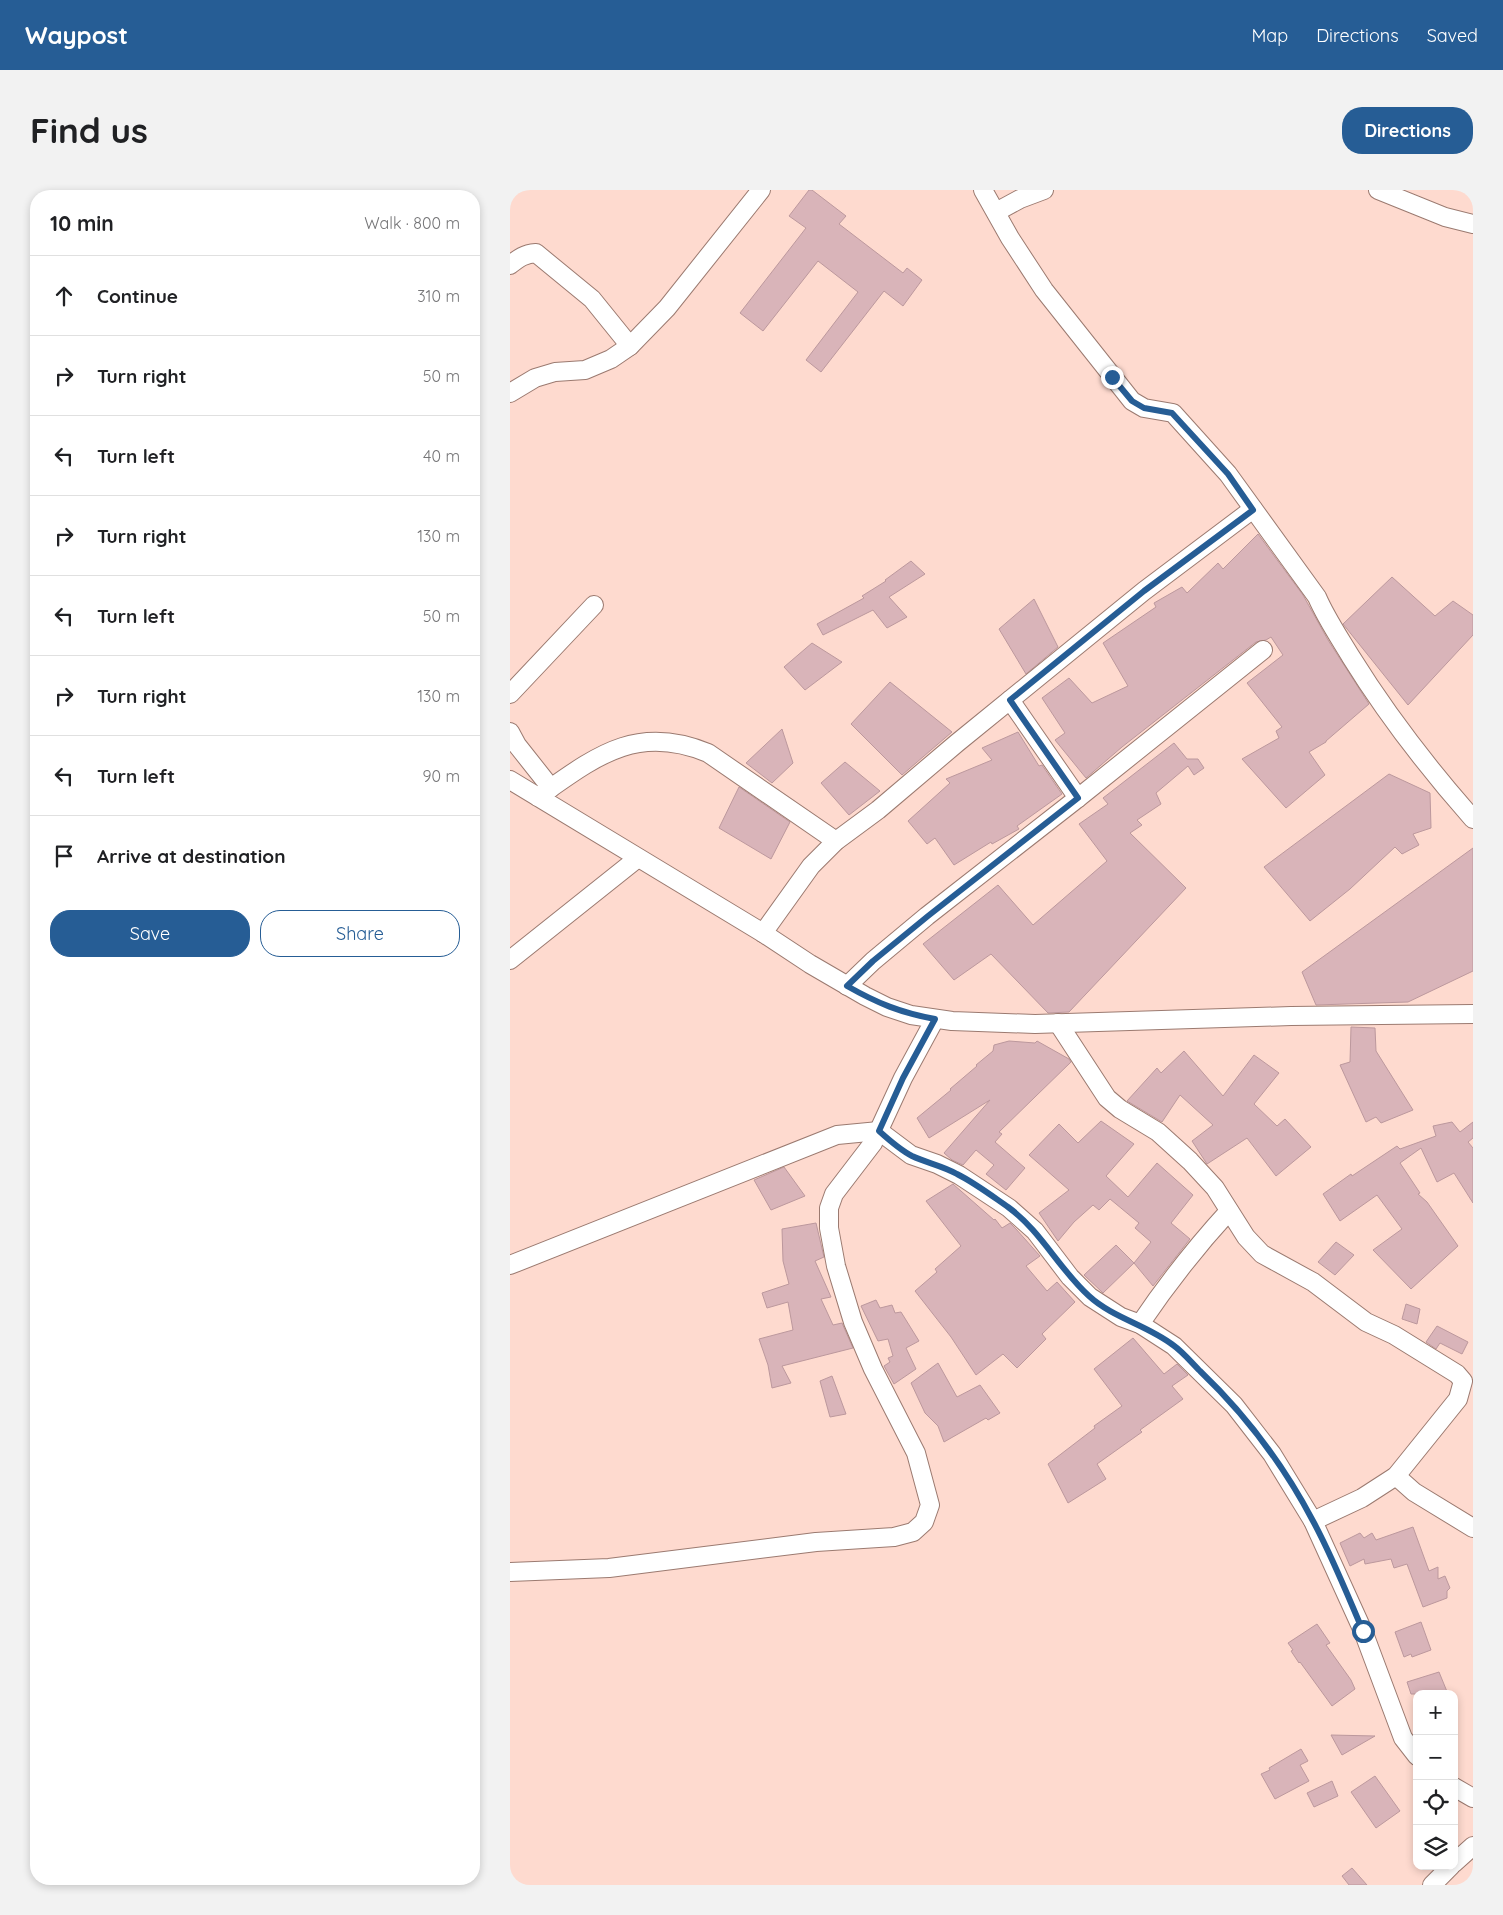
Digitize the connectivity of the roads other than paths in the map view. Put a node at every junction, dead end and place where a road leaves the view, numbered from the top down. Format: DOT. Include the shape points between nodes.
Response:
graph roads {
  1 [pos="761,190"];
  2 [pos="983,190"];
  3 [pos="1044,190"];
  4 [pos="1378,190"];
  5 [pos="996,212"];
  6 [pos="1473,224"];
  7 [pos="510,265"];
  8 [pos="630,346"];
  9 [pos="510,393"];
  10 [pos="1253,510"];
  11 [pos="594,606"];
  12 [pos="1263,650"];
  13 [pos="510,694"];
  14 [pos="1010,700"];
  15 [pos="510,732"];
  16 [pos="510,780"];
  17 [pos="544,792"];
  18 [pos="1078,798"];
  19 [pos="1473,819"];
  20 [pos="836,841"];
  21 [pos="638,858"];
  22 [pos="763,933"];
  23 [pos="510,960"];
  24 [pos="847,986"];
  25 [pos="1473,1014"];
  26 [pos="935,1019"];
  27 [pos="1058,1023"];
  28 [pos="879,1131"];
  29 [pos="1229,1211"];
  30 [pos="510,1265"];
  31 [pos="1140,1324"];
  32 [pos="1396,1476"];
  33 [pos="1313,1521"];
  34 [pos="1473,1528"];
  35 [pos="510,1572"];
  36 [pos="1413,1751"];
  37 [pos="1458,1789"];
  38 [pos="1473,1798"];
  39 [pos="1473,1846"];
  40 [pos="1458,1859"];
  41 [pos="1447,1870"];
  42 [pos="1432,1885"];
  1 -- 8 [label="street" via="668,308"];
  2 -- 5 [label="street"];
  3 -- 5 [label="street"];
  4 -- 6 [label="street" via="1445,217"];
  5 -- 10 [label="street" via="1044,290 1132,401 1144,408 1172,413 1228,474"];
  7 -- 8 [label="street" via="520,256 536,253 592,299"];
  8 -- 9 [label="street" via="612,359 585,370 555,372 535,378"];
  10 -- 14 [label="street" via="1144,591"];
  10 -- 19 [label="street" via="1317,597 1374,695"];
  11 -- 13 [label="street"];
  12 -- 18 [label="street"];
  14 -- 18 [label="street"];
  14 -- 20 [label="street"];
  15 -- 17 [label="street"];
  16 -- 17 [label="street"];
  17 -- 20 [label="street" via="615,748 653,741 687,744 708,753"];
  17 -- 21 [label="street"];
  18 -- 24 [label="street" via="928,916"];
  20 -- 22 [label="street" via="811,866"];
  21 -- 22 [label="street"];
  21 -- 23 [label="street"];
  22 -- 24 [label="street"];
  24 -- 26 [label="street" via="887,1007"];
  25 -- 27 [label="street"];
  26 -- 27 [label="street"];
  26 -- 28 [label="street"];
  27 -- 29 [label="street" via="1107,1098 1158,1132 1190,1161"];
  28 -- 30 [label="street" via="837,1135"];
  28 -- 31 [label="street" via="911,1156 959,1175 1009,1208 1035,1231 1070,1277 1090,1297 1121,1318"];
  28 -- 35 [label="street" via="834,1194 829,1208 829,1228 836,1266 853,1322 916,1453 930,1505 924,1522 913,1532 894,1537 816,1542 609,1568"];
  29 -- 31 [label="street" via="1164,1287"];
  29 -- 32 [label="street" via="1246,1238 1262,1254 1313,1282 1366,1322 1394,1335 1463,1381 1458,1399"];
  31 -- 33 [label="street" via="1174,1346 1234,1405 1272,1454"];
  32 -- 33 [label="street" via="1362,1498"];
  32 -- 34 [label="street" via="1414,1492"];
  33 -- 36 [label="street" via="1363,1631 1403,1738"];
  37 -- 38 [label="street"];
  39 -- 40 [label="street"];
  41 -- 42 [label="street"];
}
